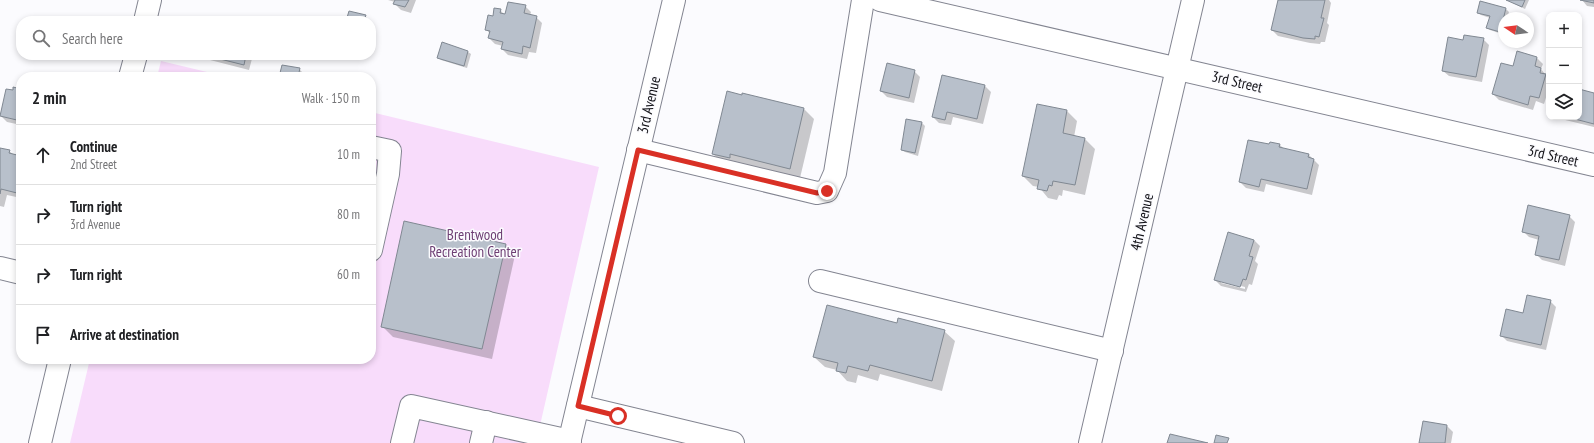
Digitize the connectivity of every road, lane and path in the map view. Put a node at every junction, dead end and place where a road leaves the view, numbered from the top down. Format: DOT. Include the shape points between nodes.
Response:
graph roads {
  1 [pos="150,0"];
  2 [pos="674,0"];
  3 [pos="863,0"];
  4 [pos="880,0"];
  5 [pos="1193,0"];
  6 [pos="145,16"];
  7 [pos="135,60"];
  8 [pos="1178,68"];
  9 [pos="131,72"];
  10 [pos="376,147"];
  11 [pos="638,150"];
  12 [pos="1594,165"];
  13 [pos="376,228"];
  14 [pos="0,268"];
  15 [pos="16,272"];
  16 [pos="820,281"];
  17 [pos="1112,351"];
  18 [pos="59,364"];
  19 [pos="578,406"];
  20 [pos="486,422"];
  21 [pos="569,442"];
  22 [pos="40,443"];
  23 [pos="402,443"];
  24 [pos="481,443"];
  25 [pos="733,443"];
  26 [pos="1090,443"];
  1 -- 6 [label="street"];
  2 -- 11 [label="street, 3rd Avenue"];
  3 -- 11 [label="street" via="835,173 827,191 817,193"];
  4 -- 8 [label="street, 3rd Street"];
  5 -- 8 [label="street, 4th Avenue"];
  7 -- 9 [label="street"];
  8 -- 12 [label="street, 3rd Street"];
  8 -- 17 [label="street, 4th Avenue"];
  10 -- 13 [label="street" via="390,151 388,174"];
  11 -- 19 [label="street, 3rd Avenue"];
  14 -- 15 [label="street"];
  16 -- 17 [label="street"];
  17 -- 26 [label="street, 4th Avenue"];
  18 -- 22 [label="street"];
  19 -- 21 [label="street, 3rd Avenue"];
  19 -- 25 [label="street"];
  20 -- 21 [label="street"];
  20 -- 23 [label="street" via="411,406"];
  20 -- 24 [label="street"];
}
